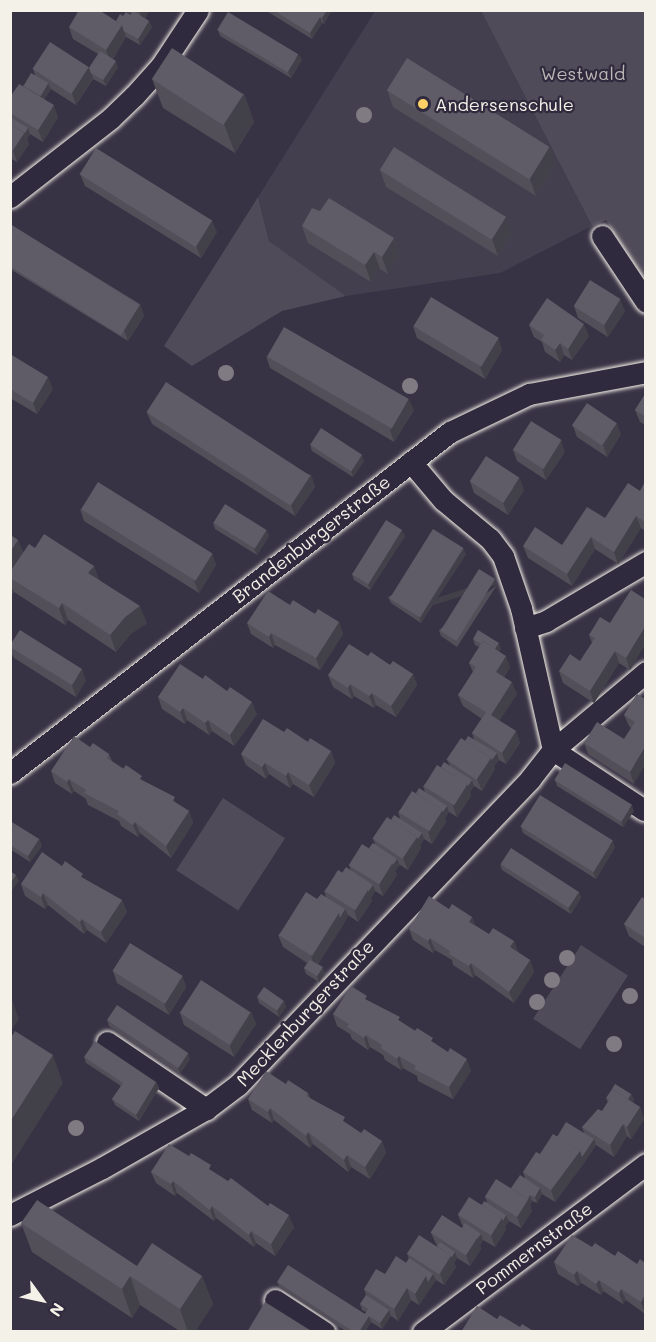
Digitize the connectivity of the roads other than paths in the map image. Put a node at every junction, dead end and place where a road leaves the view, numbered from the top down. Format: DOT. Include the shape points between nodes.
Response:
graph roads {
  1 [pos="198,10"];
  2 [pos="10,197"];
  3 [pos="602,236"];
  4 [pos="645,302"];
  5 [pos="645,372"];
  6 [pos="411,462"];
  7 [pos="645,562"];
  8 [pos="525,628"];
  9 [pos="645,672"];
  10 [pos="553,750"];
  11 [pos="10,773"];
  12 [pos="644,810"];
  13 [pos="106,1042"];
  14 [pos="206,1109"];
  15 [pos="645,1164"];
  16 [pos="10,1215"];
  17 [pos="275,1300"];
  18 [pos="324,1332"];
  19 [pos="423,1332"];
  1 -- 2 [label="street" via="161,66 134,96"];
  3 -- 4 [label="street"];
  5 -- 6 [label="street, Brandenburgerstraße" via="529,394 450,432"];
  6 -- 8 [label="street" via="443,500 490,539 503,556"];
  6 -- 11 [label="street, Brandenburgerstraße"];
  7 -- 8 [label="street" via="546,621"];
  8 -- 10 [label="street"];
  9 -- 10 [label="street, Mecklenburgerstraße"];
  10 -- 12 [label="street"];
  10 -- 14 [label="street, Mecklenburgerstraße" via="530,779 238,1085"];
  13 -- 14 [label="street"];
  14 -- 16 [label="street, Mecklenburgerstraße"];
  15 -- 19 [label="street, Pommernstraße"];
  17 -- 18 [label="street"];
}
